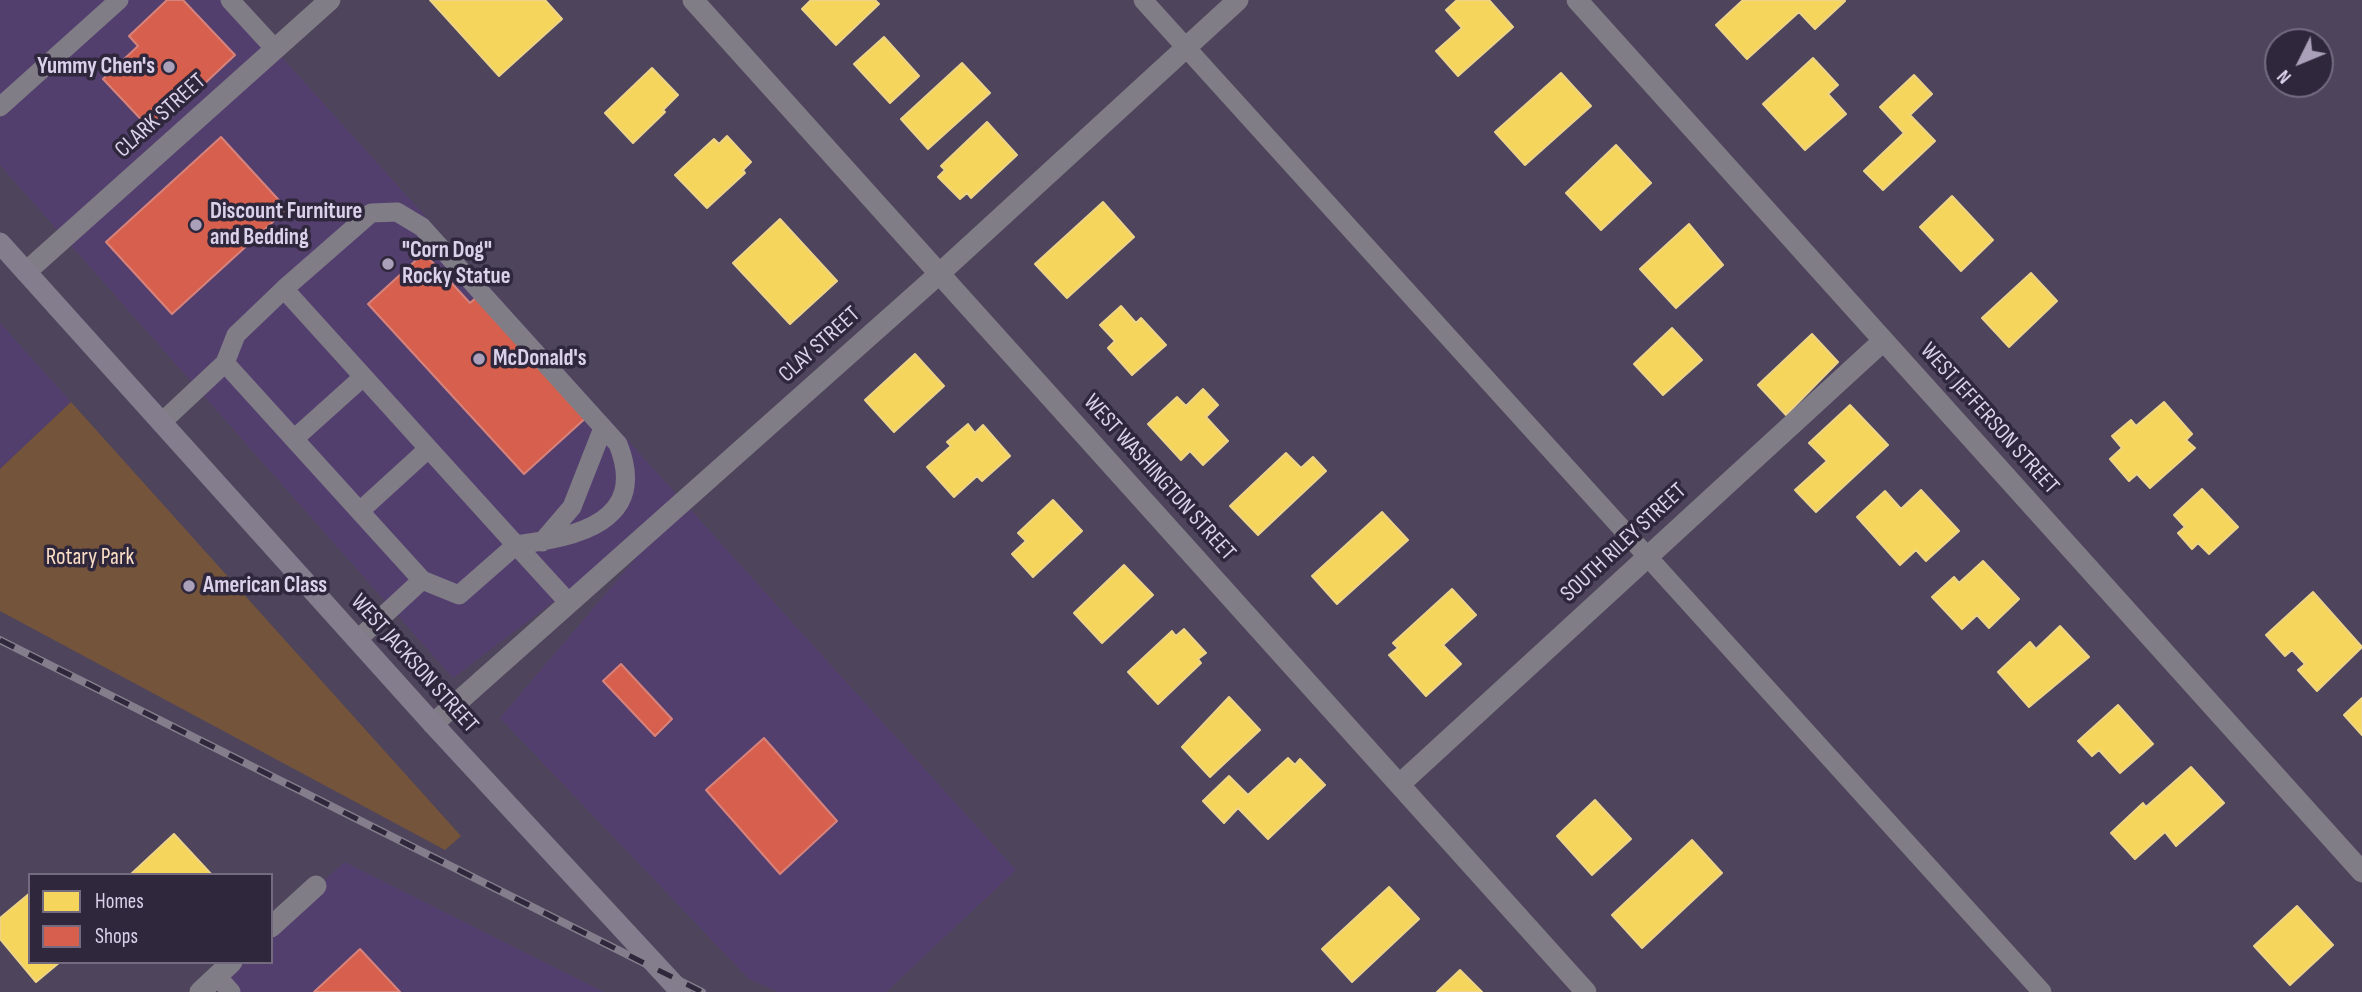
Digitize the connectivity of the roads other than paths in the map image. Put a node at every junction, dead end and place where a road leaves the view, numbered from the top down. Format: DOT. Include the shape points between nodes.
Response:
graph roads {
  1 [pos="119,0"];
  2 [pos="230,0"];
  3 [pos="330,0"];
  4 [pos="693,0"];
  5 [pos="1143,0"];
  6 [pos="1238,0"];
  7 [pos="1577,0"];
  8 [pos="1188,47"];
  9 [pos="275,49"];
  10 [pos="0,107"];
  11 [pos="0,243"];
  12 [pos="26,272"];
  13 [pos="939,274"];
  14 [pos="284,289"];
  15 [pos="1883,341"];
  16 [pos="225,363"];
  17 [pos="363,377"];
  18 [pos="162,422"];
  19 [pos="603,428"];
  20 [pos="294,439"];
  21 [pos="428,449"];
  22 [pos="360,511"];
  23 [pos="542,542"];
  24 [pos="516,545"];
  25 [pos="1648,556"];
  26 [pos="422,580"];
  27 [pos="569,604"];
  28 [pos="358,640"];
  29 [pos="433,724"];
  30 [pos="1400,784"];
  31 [pos="2362,872"];
  32 [pos="316,886"];
  33 [pos="273,925"];
  34 [pos="227,977"];
  35 [pos="200,992"];
  36 [pos="681,992"];
  37 [pos="1586,992"];
  38 [pos="2042,992"];
  1 -- 10 [label="lane"];
  2 -- 9 [label="lane"];
  3 -- 9 [label="street, CLARK STREET"];
  4 -- 13 [label="street, WEST WASHINGTON STREET"];
  5 -- 8 [label="lane"];
  6 -- 8 [label="street, CLAY STREET"];
  7 -- 15 [label="street, WEST JEFFERSON STREET"];
  8 -- 13 [label="street, CLAY STREET"];
  8 -- 25 [label="lane"];
  9 -- 12 [label="street, CLARK STREET"];
  11 -- 12 [label="main road, WEST JACKSON STREET"];
  12 -- 18 [label="main road, WEST JACKSON STREET"];
  13 -- 27 [label="street, CLAY STREET"];
  13 -- 30 [label="street, WEST WASHINGTON STREET"];
  14 -- 16 [label="lane" via="236,335"];
  14 -- 17 [label="lane"];
  14 -- 19 [label="lane" via="371,213 397,212 422,228"];
  15 -- 25 [label="street, SOUTH RILEY STREET"];
  15 -- 31 [label="street, WEST JEFFERSON STREET"];
  16 -- 18 [label="lane"];
  16 -- 20 [label="lane"];
  17 -- 20 [label="lane"];
  17 -- 21 [label="lane"];
  18 -- 28 [label="main road, WEST JACKSON STREET"];
  19 -- 23 [label="lane" via="572,508"];
  19 -- 23 [label="lane" via="618,444 628,467 625,492 611,516 567,538"];
  20 -- 22 [label="lane"];
  21 -- 22 [label="lane"];
  21 -- 24 [label="lane"];
  22 -- 26 [label="lane"];
  23 -- 24 [label="lane"];
  24 -- 26 [label="lane" via="459,595"];
  24 -- 27 [label="lane"];
  25 -- 30 [label="street, SOUTH RILEY STREET"];
  25 -- 38 [label="lane"];
  26 -- 28 [label="lane"];
  27 -- 29 [label="street, CLAY STREET"];
  28 -- 29 [label="main road, WEST JACKSON STREET"];
  29 -- 36 [label="main road, WEST JACKSON STREET"];
  30 -- 37 [label="street, WEST WASHINGTON STREET"];
  32 -- 33 [label="street"];
  34 -- 35 [label="street"];
}
